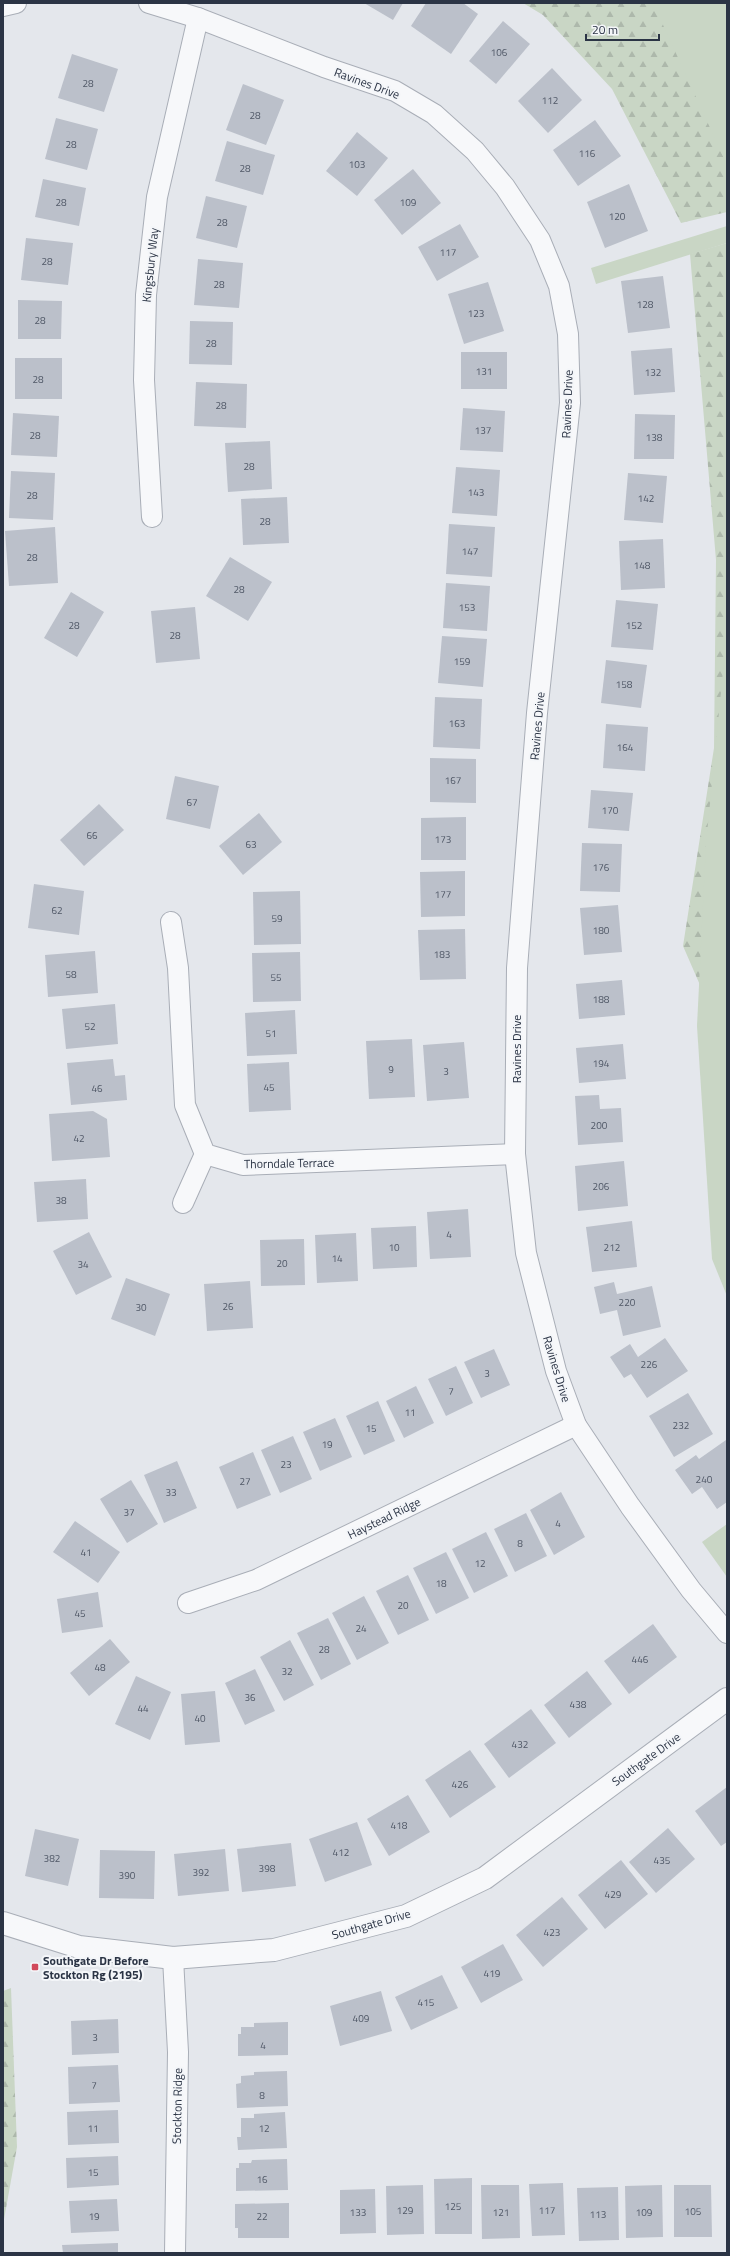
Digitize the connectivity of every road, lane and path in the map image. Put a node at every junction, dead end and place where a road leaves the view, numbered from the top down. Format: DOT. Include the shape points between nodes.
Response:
graph roads {
  1 [pos="16,3"];
  2 [pos="149,3"];
  3 [pos="3,6"];
  4 [pos="198,18"];
  5 [pos="152,516"];
  6 [pos="170,922"];
  7 [pos="206,1154"];
  8 [pos="515,1154"];
  9 [pos="183,1203"];
  10 [pos="576,1425"];
  11 [pos="188,1602"];
  12 [pos="727,1633"];
  13 [pos="727,1699"];
  14 [pos="3,1923"];
  15 [pos="173,1958"];
  16 [pos="175,2253"];
  1 -- 3 [label="street"];
  2 -- 4 [label="street, Ravines Drive"];
  4 -- 5 [label="street, Kingsbury Way" via="157,196 146,295 144,380"];
  4 -- 8 [label="street, Ravines Drive" via="324,67 395,91 434,114 475,151 505,187 540,240 558,286 568,334 570,403 537,713 517,968"];
  6 -- 7 [label="street" via="178,968 185,1105"];
  7 -- 8 [label="street, Thorndale Terrace" via="244,1165"];
  7 -- 9 [label="street"];
  8 -- 10 [label="street, Ravines Drive" via="526,1253 556,1371"];
  10 -- 11 [label="street, Haystead Ridge" via="256,1580"];
  10 -- 12 [label="street, Ravines Drive" via="672,1565"];
  13 -- 15 [label="street, Southgate Drive" via="485,1878 406,1916 274,1950"];
  14 -- 15 [label="street, Southgate Drive" via="79,1947"];
  15 -- 16 [label="street, Stockton Ridge" via="178,2052"];
}
